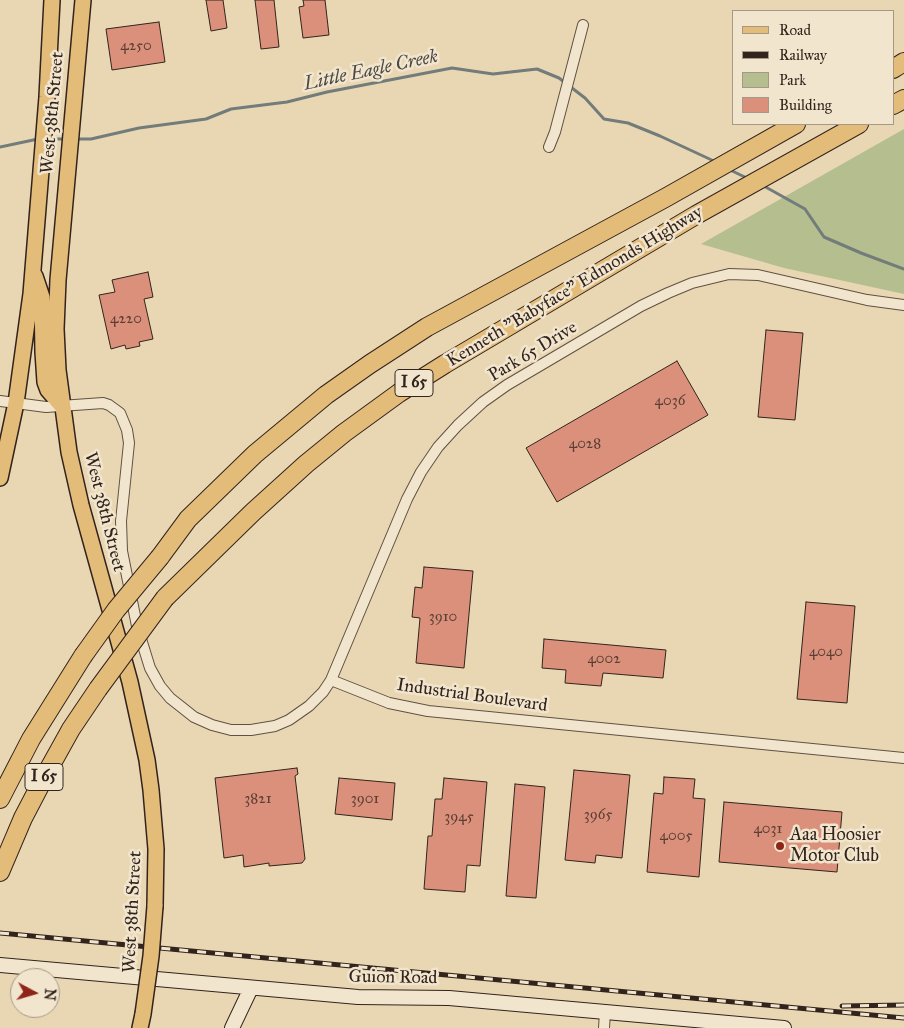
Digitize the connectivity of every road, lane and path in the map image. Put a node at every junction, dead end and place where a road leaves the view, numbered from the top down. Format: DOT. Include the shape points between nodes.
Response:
graph roads {
  1 [pos="52,0"];
  2 [pos="83,0"];
  3 [pos="583,26"];
  4 [pos="857,125"];
  5 [pos="790,127"];
  6 [pos="550,147"];
  7 [pos="33,267"];
  8 [pos="904,305"];
  9 [pos="0,401"];
  10 [pos="16,403"];
  11 [pos="62,406"];
  12 [pos="0,478"];
  13 [pos="331,680"];
  14 [pos="904,758"];
  15 [pos="0,799"];
  16 [pos="0,872"];
  17 [pos="0,964"];
  18 [pos="251,988"];
  19 [pos="605,1012"];
  20 [pos="141,1021"];
  21 [pos="232,1028"];
  22 [pos="604,1028"];
  23 [pos="784,1028"];
  1 -- 7 [label="main road, West 38th Street"];
  2 -- 11 [label="main road, West 38th Street" via="56,305"];
  3 -- 6 [label="street"];
  4 -- 16 [label="highway, Kenneth \"Babyface\" Edmonds Highway / I 65, bridge" via="696,215 445,364 375,409 306,464 165,598 71,730 23,818"];
  5 -- 15 [label="highway, Kenneth \"Babyface\" Edmonds Highway / I 65, bridge" via="427,327 341,383 280,431 188,519 116,610 31,738"];
  7 -- 10 [label="main road, West 38th Street"];
  7 -- 11 [label="main road" via="42,298 45,382"];
  8 -- 13 [label="street, Park 65 Drive" via="867,300 758,275 729,274 692,283 641,306 507,385 458,425 421,472"];
  9 -- 10 [label="street"];
  10 -- 11 [label="street"];
  10 -- 12 [label="main road, West 38th Street"];
  11 -- 13 [label="street" via="103,403 120,413 125,424 129,444 122,521 123,557 144,652 154,678 170,698 194,717 212,725 231,730 251,730 274,726 297,715 317,699"];
  11 -- 20 [label="main road, West 38th Street, bridge" via="81,504 130,682 151,790 156,849 155,906"];
  13 -- 14 [label="street, Industrial Boulevard" via="389,702 428,711"];
  17 -- 18 [label="street, Guion Road"];
  18 -- 19 [label="street, Guion Road" via="358,997 449,998"];
  18 -- 21 [label="street"];
  19 -- 22 [label="street"];
  19 -- 23 [label="street, Guion Road"];
}
